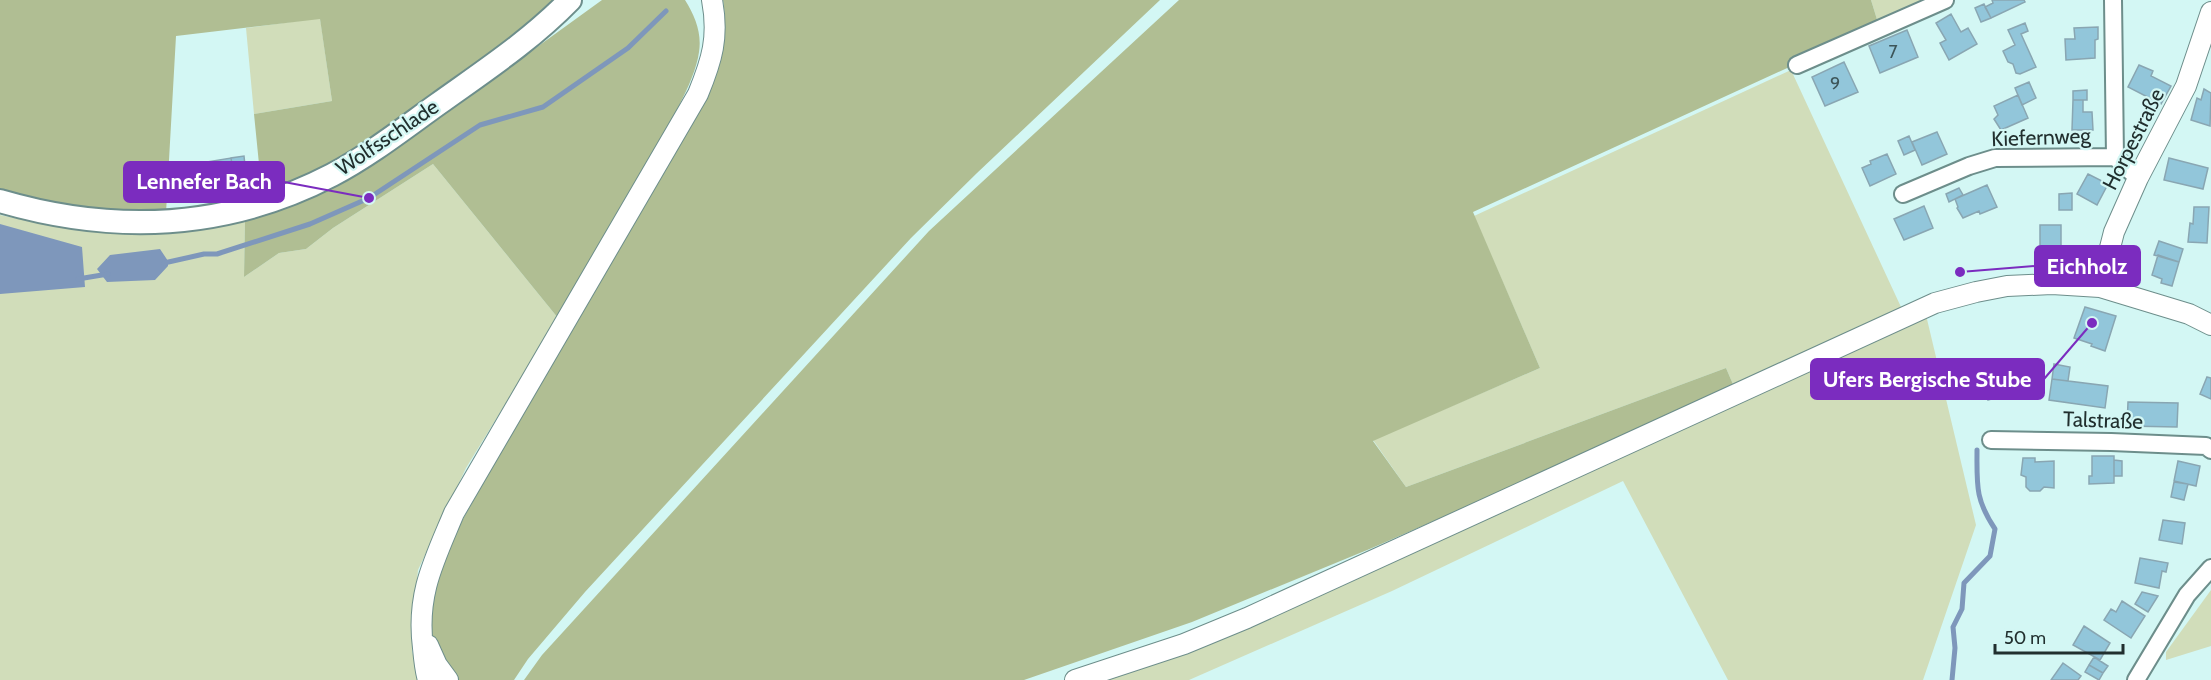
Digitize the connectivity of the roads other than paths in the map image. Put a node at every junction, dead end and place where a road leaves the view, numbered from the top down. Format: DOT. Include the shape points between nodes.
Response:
graph roads {
  1 [pos="699,0"];
  2 [pos="712,0"];
  3 [pos="1945,0"];
  4 [pos="2113,0"];
  5 [pos="570,2"];
  6 [pos="2211,12"];
  7 [pos="716,22"];
  8 [pos="1797,65"];
  9 [pos="2115,157"];
  10 [pos="2138,178"];
  11 [pos="1903,194"];
  12 [pos="0,201"];
  13 [pos="2100,287"];
  14 [pos="2211,325"];
  15 [pos="1991,440"];
  16 [pos="2211,450"];
  17 [pos="2211,568"];
  18 [pos="420,626"];
  19 [pos="428,680"];
  20 [pos="448,680"];
  21 [pos="1075,680"];
  22 [pos="2136,680"];
  1 -- 7 [label="street"];
  2 -- 7 [label="street"];
  3 -- 8 [label="street"];
  4 -- 9 [label="street, Kiefernweg"];
  5 -- 12 [label="main road, Wolfsschlade" via="512,53 370,153 294,193 247,210 185,221 130,222 63,215"];
  6 -- 10 [label="street, Horpestraße" via="2186,86"];
  7 -- 18 [label="street" via="711,62 698,94 454,513 428,574"];
  9 -- 10 [label="street, Kiefernweg"];
  9 -- 11 [label="street, Kiefernweg" via="1995,158"];
  10 -- 13 [label="street, Horpestraße" via="2114,232"];
  13 -- 14 [label="street"];
  13 -- 21 [label="street" via="2007,286 1935,303 1247,618 1184,644"];
  15 -- 16 [label="street, Talstraße" via="2195,445"];
  17 -- 22 [label="street" via="2187,595"];
  18 -- 19 [label="street"];
  18 -- 20 [label="street"];
}
